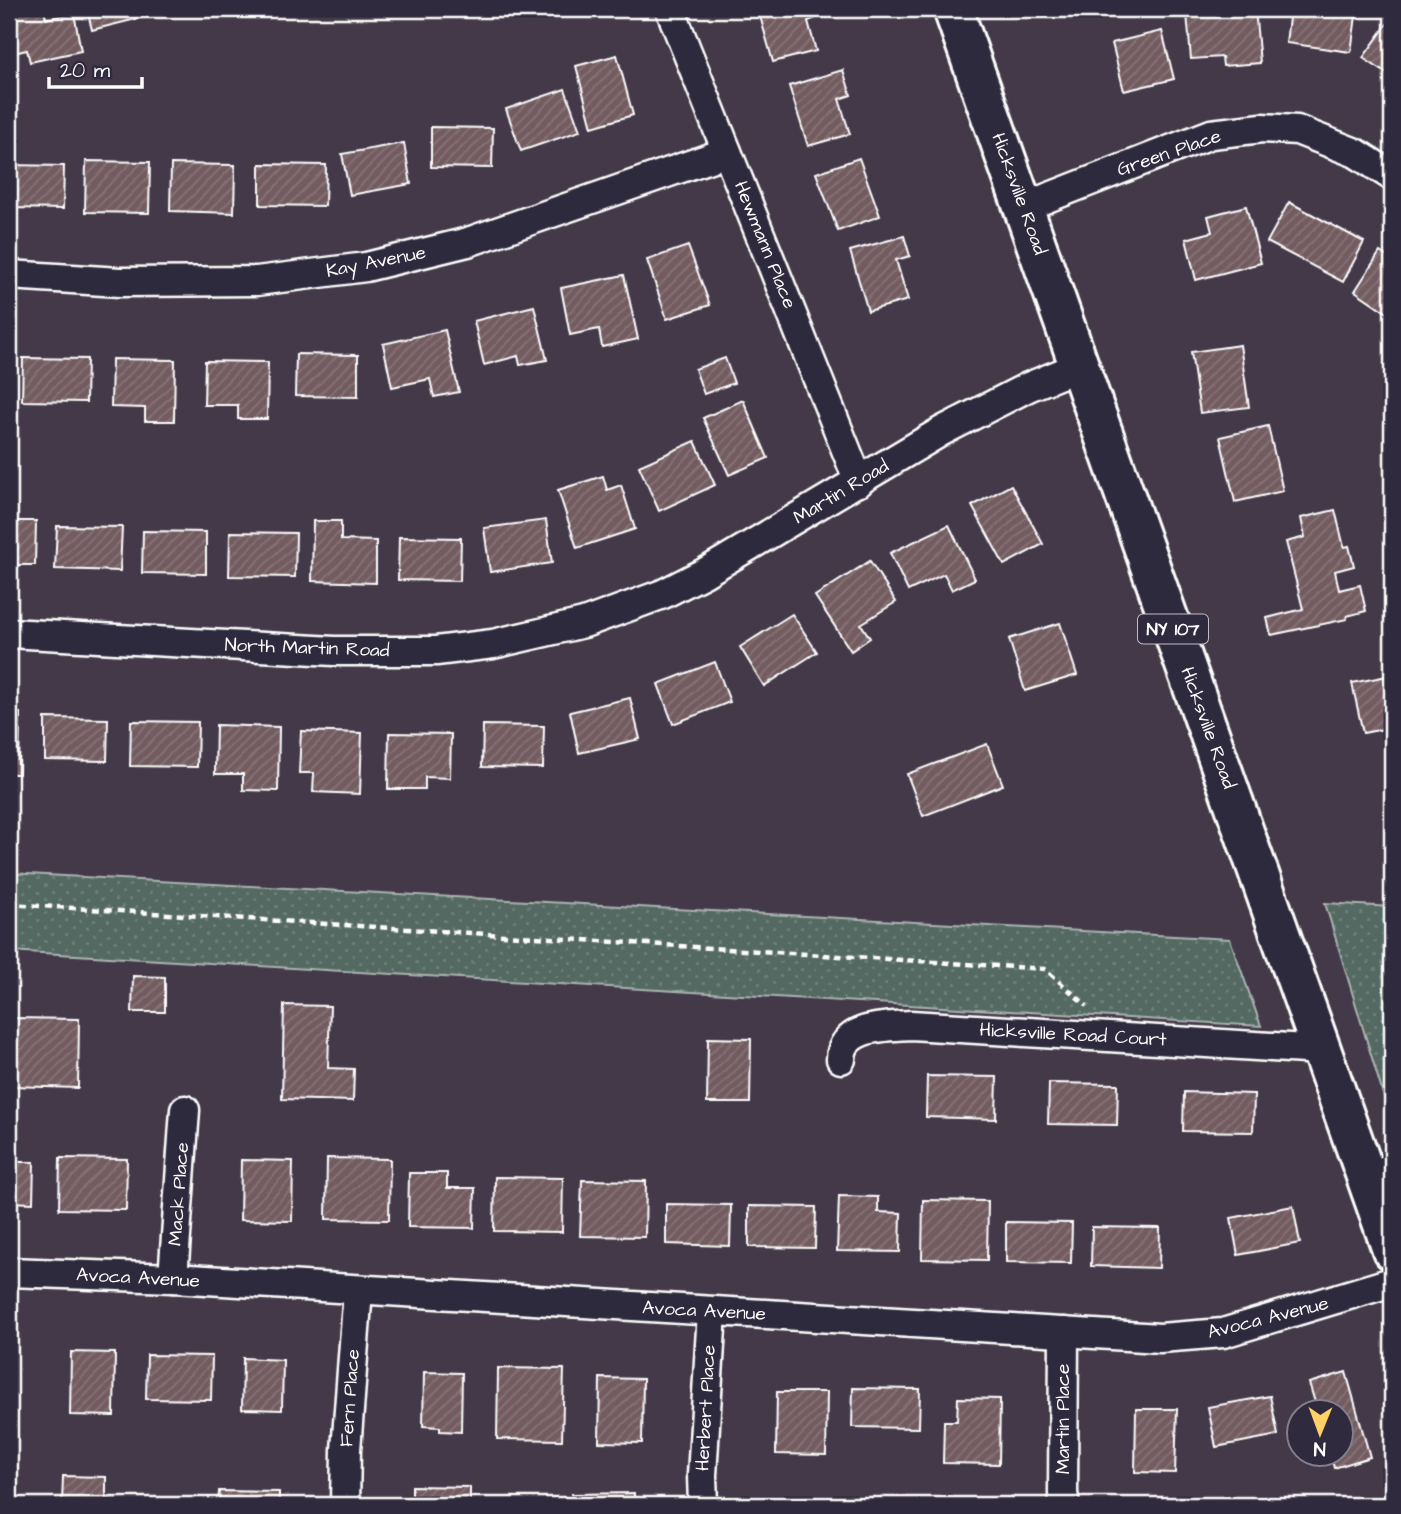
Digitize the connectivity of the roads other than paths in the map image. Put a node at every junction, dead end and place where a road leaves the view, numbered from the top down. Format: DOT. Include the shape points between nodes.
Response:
graph roads {
  1 [pos="670,9"];
  2 [pos="953,9"];
  3 [pos="727,152"];
  4 [pos="1392,176"];
  5 [pos="1024,207"];
  6 [pos="9,275"];
  7 [pos="1080,366"];
  8 [pos="859,482"];
  9 [pos="601,617"];
  10 [pos="9,633"];
  11 [pos="1322,1050"];
  12 [pos="842,1059"];
  13 [pos="185,1110"];
  14 [pos="1378,1165"];
  15 [pos="1392,1250"];
  16 [pos="9,1272"];
  17 [pos="173,1278"];
  18 [pos="1392,1282"];
  19 [pos="358,1290"];
  20 [pos="712,1312"];
  21 [pos="1064,1332"];
  22 [pos="345,1505"];
  23 [pos="703,1505"];
  24 [pos="1065,1505"];
  1 -- 3 [label="street, Hewmann Place"];
  2 -- 5 [label="main road, Hicksville Road / NY 107"];
  3 -- 6 [label="street, Kay Avenue" via="468,242 366,267 257,281 120,282"];
  3 -- 8 [label="street, Hewmann Place"];
  4 -- 5 [label="street, Green Place" via="1356,153 1297,130 1262,128 1211,134"];
  5 -- 7 [label="main road, Hicksville Road / NY 107"];
  7 -- 8 [label="street, Martin Road" via="942,431"];
  7 -- 11 [label="main road, Hicksville Road / NY 107"];
  8 -- 9 [label="street, Martin Road" via="704,573"];
  9 -- 10 [label="street, North Martin Road" via="493,644 436,651 334,651"];
  11 -- 12 [label="street, Hicksville Road Court" via="911,1025 877,1028 849,1037"];
  11 -- 14 [label="main road, Hicksville Road / NY 107"];
  13 -- 17 [label="street, Mack Place"];
  14 -- 15 [label="main road, Hicksville Road / NY 107"];
  16 -- 17 [label="street, Avoca Avenue"];
  17 -- 19 [label="street, Avoca Avenue"];
  18 -- 21 [label="street, Avoca Avenue" via="1223,1332 1160,1338"];
  19 -- 20 [label="street, Avoca Avenue"];
  19 -- 22 [label="street, Fern Place"];
  20 -- 21 [label="street, Avoca Avenue"];
  20 -- 23 [label="street, Herbert Place"];
  21 -- 24 [label="street, Martin Place"];
}
